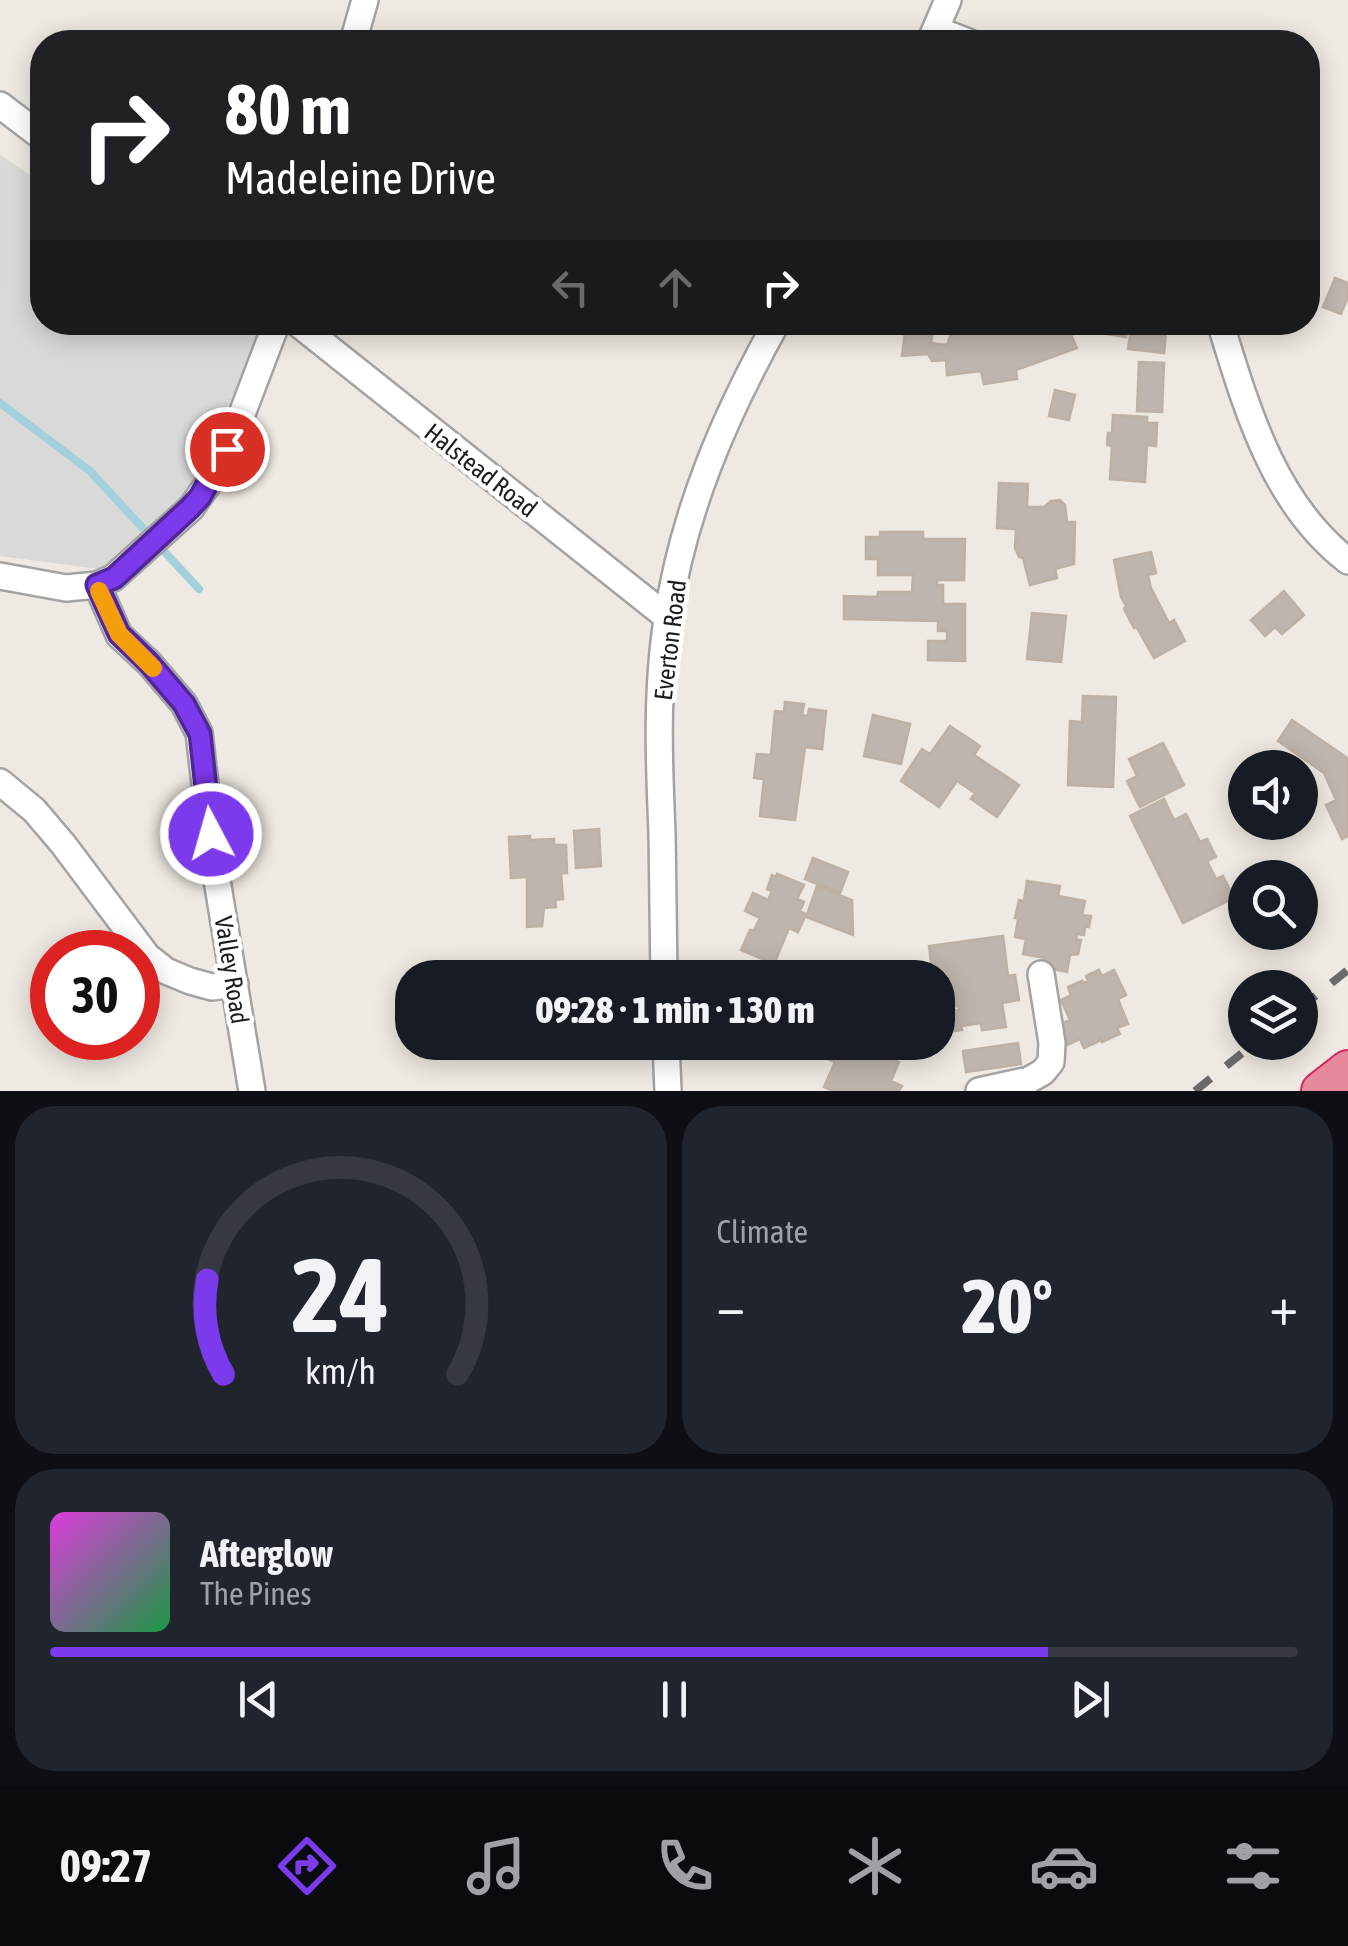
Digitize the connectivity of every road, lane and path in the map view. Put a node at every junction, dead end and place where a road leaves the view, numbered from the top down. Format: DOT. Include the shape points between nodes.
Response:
graph roads {
  1 [pos="365,0"];
  2 [pos="948,0"];
  3 [pos="356,30"];
  4 [pos="936,30"];
  5 [pos="0,105"];
  6 [pos="30,128"];
  7 [pos="272,335"];
  8 [pos="312,335"];
  9 [pos="769,335"];
  10 [pos="1224,335"];
  11 [pos="1348,561"];
  12 [pos="0,576"];
  13 [pos="105,582"];
  14 [pos="667,617"];
  15 [pos="0,782"];
  16 [pos="664,960"];
  17 [pos="1041,974"];
  18 [pos="235,984"];
  19 [pos="667,1060"];
  20 [pos="1348,1070"];
  21 [pos="252,1091"];
  22 [pos="668,1091"];
  23 [pos="978,1091"];
  24 [pos="1320,1091"];
  1 -- 3 [label="street"];
  2 -- 4 [label="street"];
  5 -- 6 [label="street"];
  7 -- 13 [label="street" via="210,481 190,508"];
  8 -- 14 [label="street, Halstead Road"];
  9 -- 14 [label="street, Everton Road" via="704,472"];
  10 -- 11 [label="street" via="1280,483"];
  12 -- 13 [label="street" via="66,588"];
  13 -- 18 [label="street, Valley Road" via="119,634 184,704 200,734"];
  14 -- 16 [label="street, Everton Road" via="659,759"];
  15 -- 18 [label="street" via="63,844 147,956 190,981"];
  17 -- 23 [label="street" via="1051,1062 1029,1080"];
  18 -- 21 [label="street, Valley Road"];
  19 -- 22 [label="street"];
  20 -- 24 [label="highway"];
}
